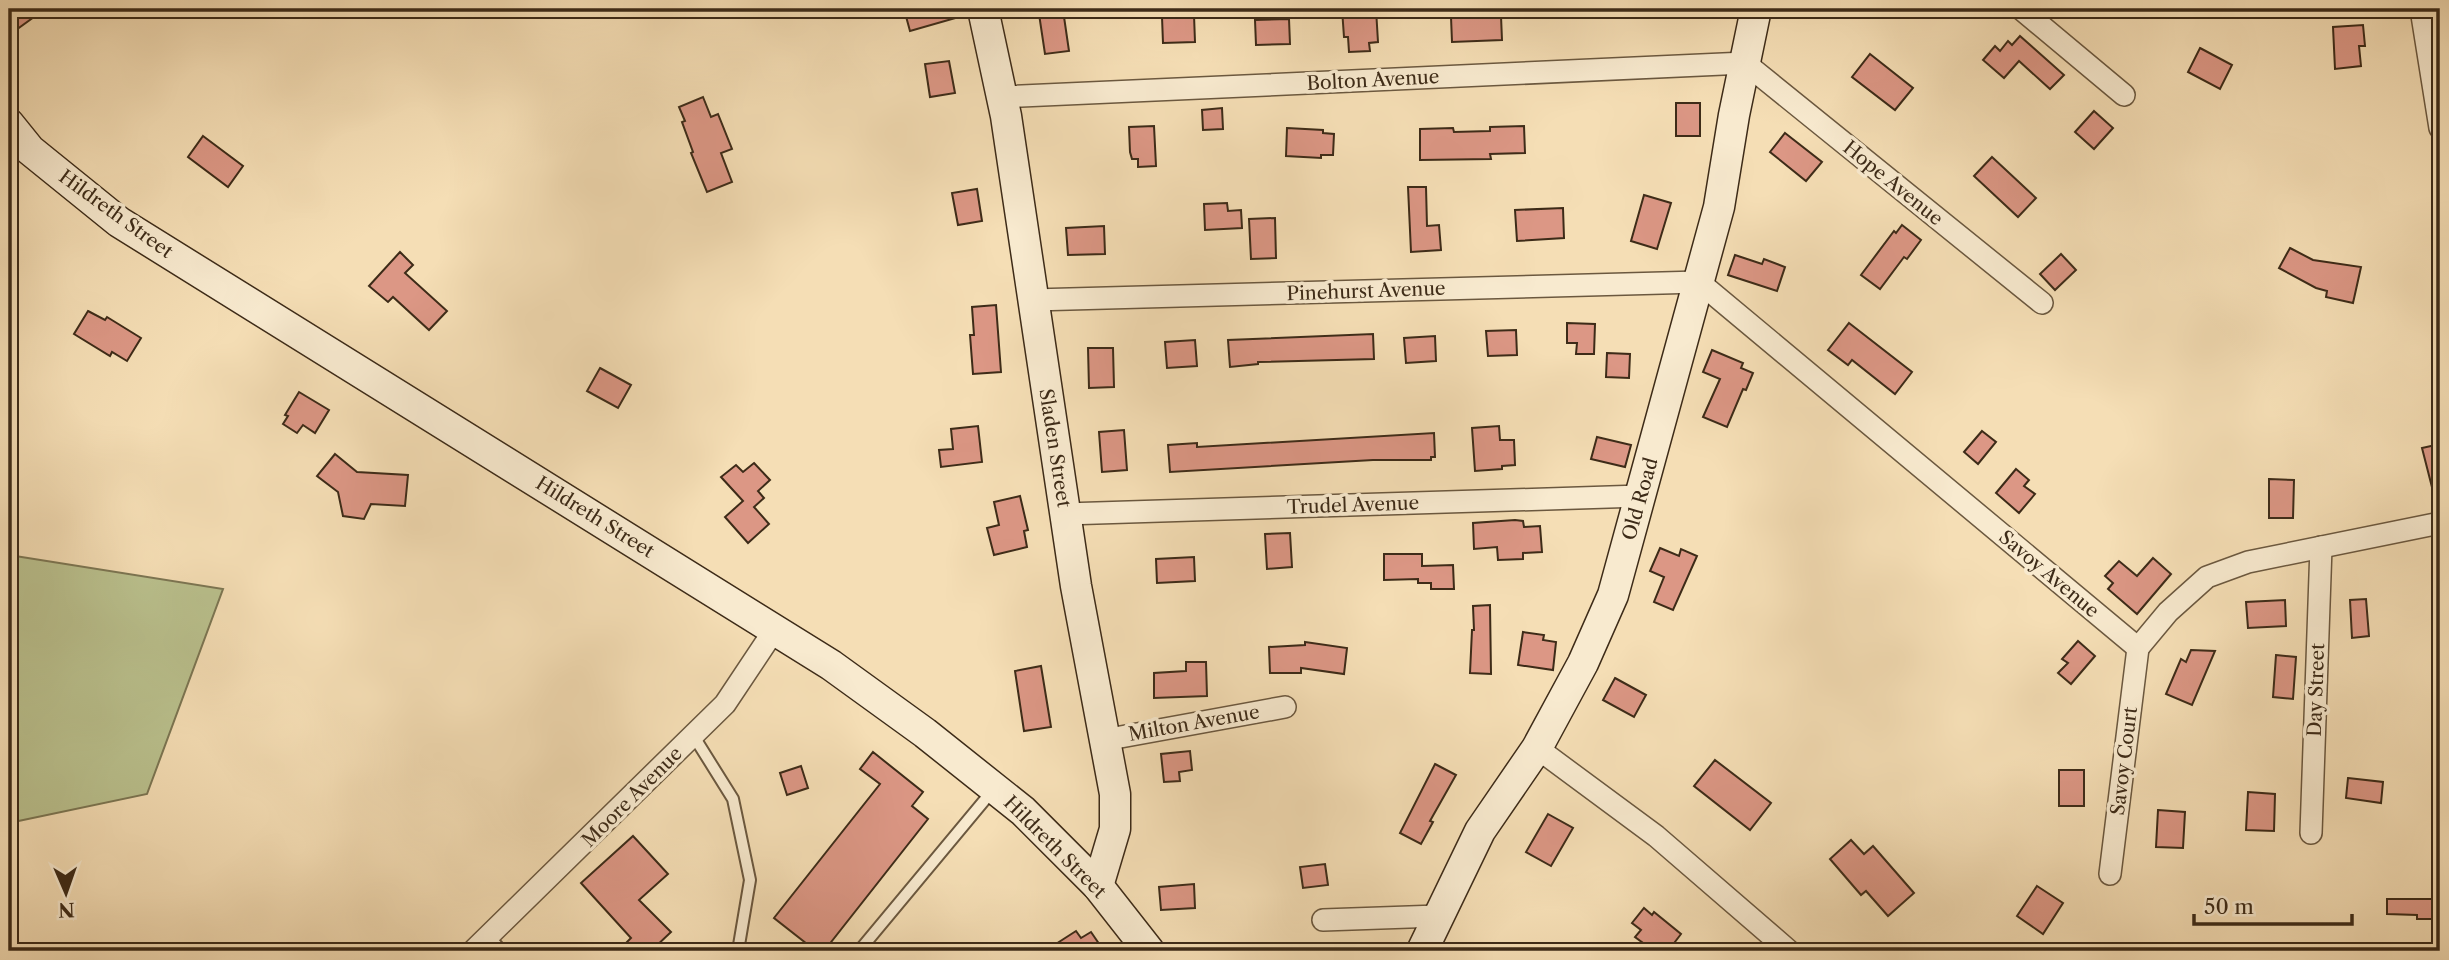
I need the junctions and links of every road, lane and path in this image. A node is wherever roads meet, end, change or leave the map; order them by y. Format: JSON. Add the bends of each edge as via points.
{"nodes":[{"id":1,"x":983,"y":9,"type":"edge"},
{"id":2,"x":1756,"y":9,"type":"edge"},
{"id":3,"x":2021,"y":9,"type":"edge"},
{"id":4,"x":2421,"y":9,"type":"edge"},
{"id":5,"x":1745,"y":63,"type":"junction"},
{"id":6,"x":2124,"y":95,"type":"dead end"},
{"id":7,"x":1002,"y":97,"type":"junction"},
{"id":8,"x":9,"y":124,"type":"edge"},
{"id":9,"x":2440,"y":128,"type":"edge"},
{"id":10,"x":1699,"y":282,"type":"junction"},
{"id":11,"x":1033,"y":300,"type":"junction"},
{"id":12,"x":2042,"y":303,"type":"dead end"},
{"id":13,"x":1641,"y":496,"type":"junction"},
{"id":14,"x":1065,"y":514,"type":"junction"},
{"id":15,"x":2440,"y":523,"type":"edge"},
{"id":16,"x":2321,"y":547,"type":"junction"},
{"id":17,"x":775,"y":629,"type":"junction"},
{"id":18,"x":2138,"y":648,"type":"junction"},
{"id":19,"x":1285,"y":707,"type":"dead end"},
{"id":20,"x":694,"y":735,"type":"junction"},
{"id":21,"x":1104,"y":740,"type":"junction"},
{"id":22,"x":1537,"y":748,"type":"junction"},
{"id":23,"x":994,"y":788,"type":"junction"},
{"id":24,"x":2311,"y":833,"type":"dead end"},
{"id":25,"x":2109,"y":874,"type":"dead end"},
{"id":26,"x":1098,"y":886,"type":"junction"},
{"id":27,"x":1438,"y":916,"type":"junction"},
{"id":28,"x":1322,"y":920,"type":"dead end"},
{"id":29,"x":488,"y":946,"type":"edge"},
{"id":30,"x":738,"y":951,"type":"edge"},
{"id":31,"x":859,"y":951,"type":"edge"},
{"id":32,"x":1149,"y":951,"type":"edge"},
{"id":33,"x":1422,"y":951,"type":"edge"},
{"id":34,"x":1789,"y":951,"type":"edge"}],
"edges":[{"from":1,"to":7,"type":"street","name":"Sladen Street"},
{"from":2,"to":5,"type":"street","name":"Old Road"},
{"from":3,"to":6,"type":"street"},
{"from":4,"to":9,"type":"street"},
{"from":5,"to":7,"type":"street","name":"Bolton Avenue"},
{"from":5,"to":10,"type":"street","name":"Old Road","via":[[1719,207]]},
{"from":5,"to":12,"type":"street","name":"Hope Avenue"},
{"from":7,"to":11,"type":"street","name":"Sladen Street"},
{"from":8,"to":17,"type":"street","name":"Hildreth Street","via":[[30,150],[119,222]]},
{"from":10,"to":11,"type":"street","name":"Pinehurst Avenue"},
{"from":10,"to":13,"type":"street","name":"Old Road"},
{"from":10,"to":18,"type":"street","name":"Savoy Avenue"},
{"from":11,"to":14,"type":"street","name":"Sladen Street"},
{"from":13,"to":14,"type":"street","name":"Trudel Avenue"},
{"from":13,"to":22,"type":"street","name":"Old Road","via":[[1613,595]]},
{"from":14,"to":21,"type":"street","name":"Sladen Street"},
{"from":15,"to":16,"type":"street"},
{"from":16,"to":18,"type":"street","via":[[2248,562],[2207,577],[2168,612]]},
{"from":16,"to":24,"type":"street","name":"Day Street"},
{"from":17,"to":20,"type":"street","name":"Moore Avenue","via":[[725,704]]},
{"from":17,"to":23,"type":"street","name":"Hildreth Street","via":[[925,733]]},
{"from":18,"to":25,"type":"street","name":"Savoy Court"},
{"from":19,"to":21,"type":"street","name":"Milton Avenue"},
{"from":20,"to":29,"type":"street","name":"Moore Avenue"},
{"from":20,"to":30,"type":"lane","via":[[733,799],[742,839],[750,880]]},
{"from":21,"to":26,"type":"street","name":"Sladen Street","via":[[1115,794],[1115,829]]},
{"from":22,"to":27,"type":"street","name":"Old Road","via":[[1479,831]]},
{"from":22,"to":34,"type":"street","via":[[1656,836]]},
{"from":23,"to":26,"type":"street","name":"Hildreth Street"},
{"from":23,"to":31,"type":"lane"},
{"from":26,"to":32,"type":"street","name":"Hildreth Street"},
{"from":27,"to":28,"type":"street"},
{"from":27,"to":33,"type":"street","name":"Old Road"}]}
